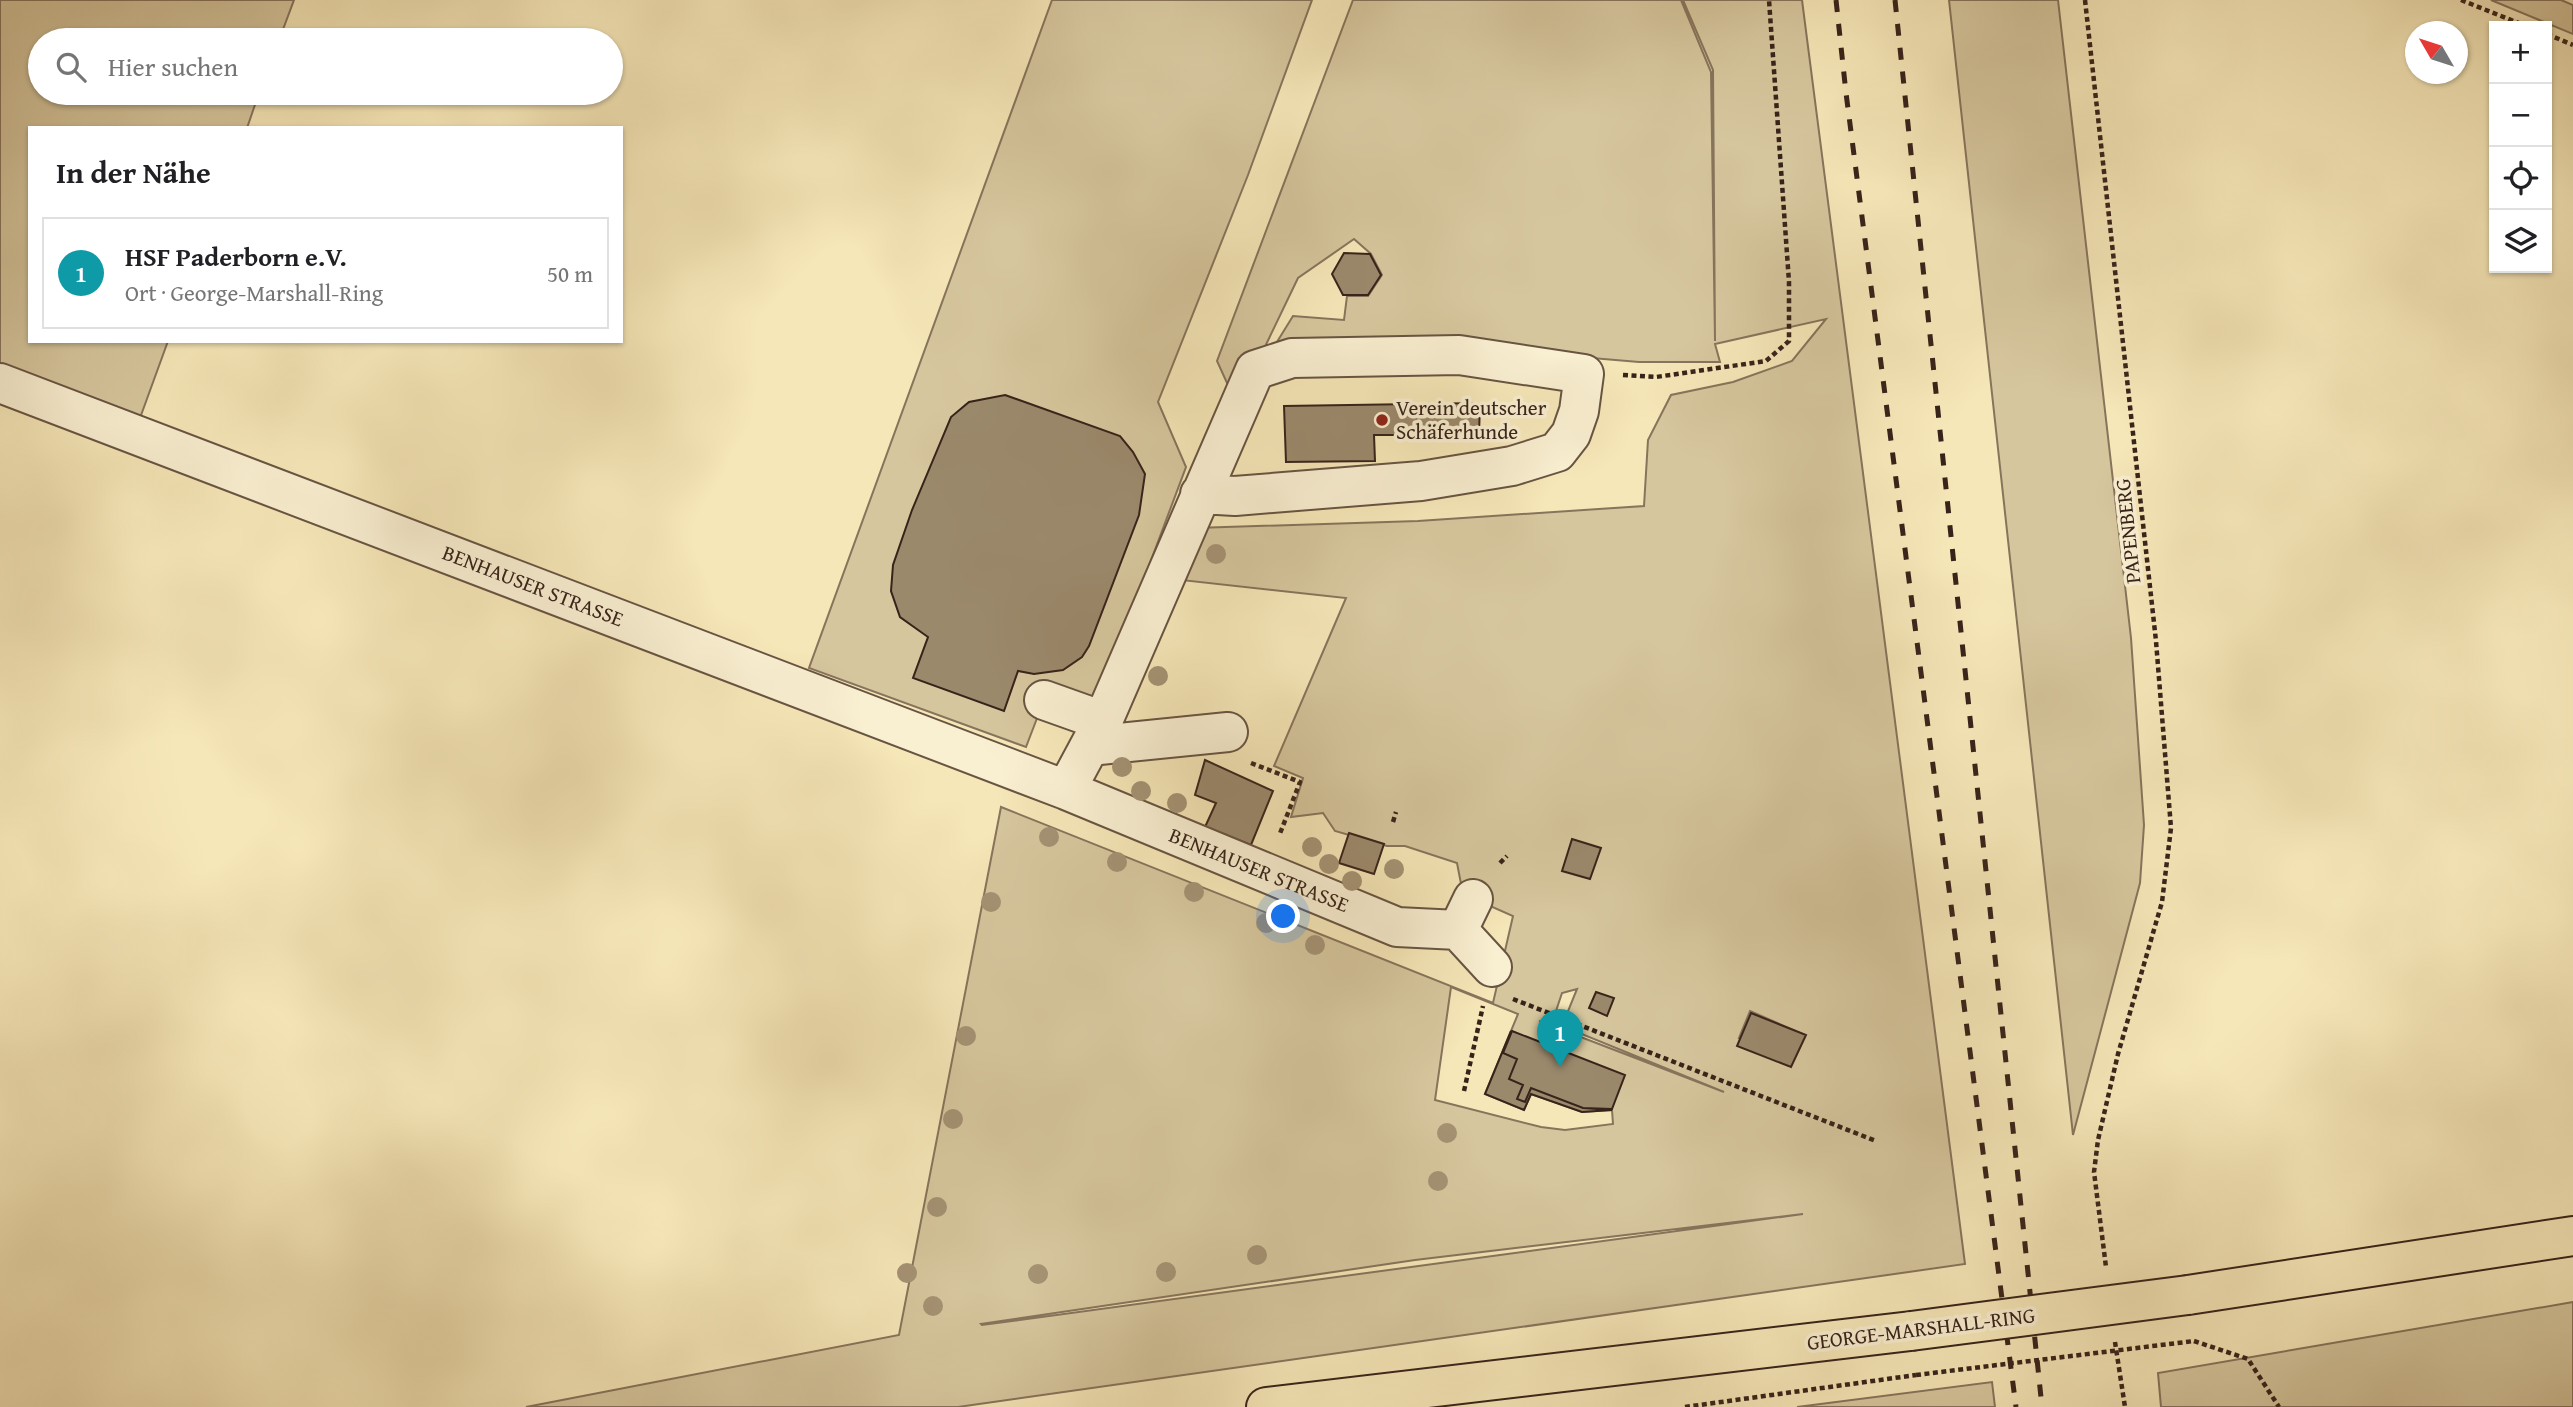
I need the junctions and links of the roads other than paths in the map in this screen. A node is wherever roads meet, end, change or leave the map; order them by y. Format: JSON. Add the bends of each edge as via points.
{"nodes":[{"id":1,"x":0,"y":383,"type":"edge"},
{"id":2,"x":1200,"y":494,"type":"junction"},
{"id":3,"x":1044,"y":699,"type":"dead end"},
{"id":4,"x":1228,"y":732,"type":"dead end"},
{"id":5,"x":1096,"y":734,"type":"junction"},
{"id":6,"x":1066,"y":790,"type":"junction"},
{"id":7,"x":1500,"y":983,"type":"road end"},
{"id":8,"x":2573,"y":1236,"type":"edge"},
{"id":9,"x":1266,"y":1407,"type":"edge"}],
"edges":[{"from":1,"to":6,"type":"lane","name":"BENHAUSER STRASSE"},
{"from":2,"to":2,"type":"lane","via":[[1255,370],[1292,358],[1459,355],[1584,374],[1579,411],[1571,434],[1557,452],[1512,466],[1421,481],[1235,496]]},
{"from":2,"to":5,"type":"lane"},
{"from":3,"to":5,"type":"lane"},
{"from":4,"to":5,"type":"lane"},
{"from":5,"to":6,"type":"lane"},
{"from":6,"to":7,"type":"lane","name":"BENHAUSER STRASSE","via":[[1397,927],[1466,914]]},
{"from":8,"to":9,"type":"main road","name":"GEORGE-MARSHALL-RING","bridge":true,"via":[[2188,1295]]}]}
